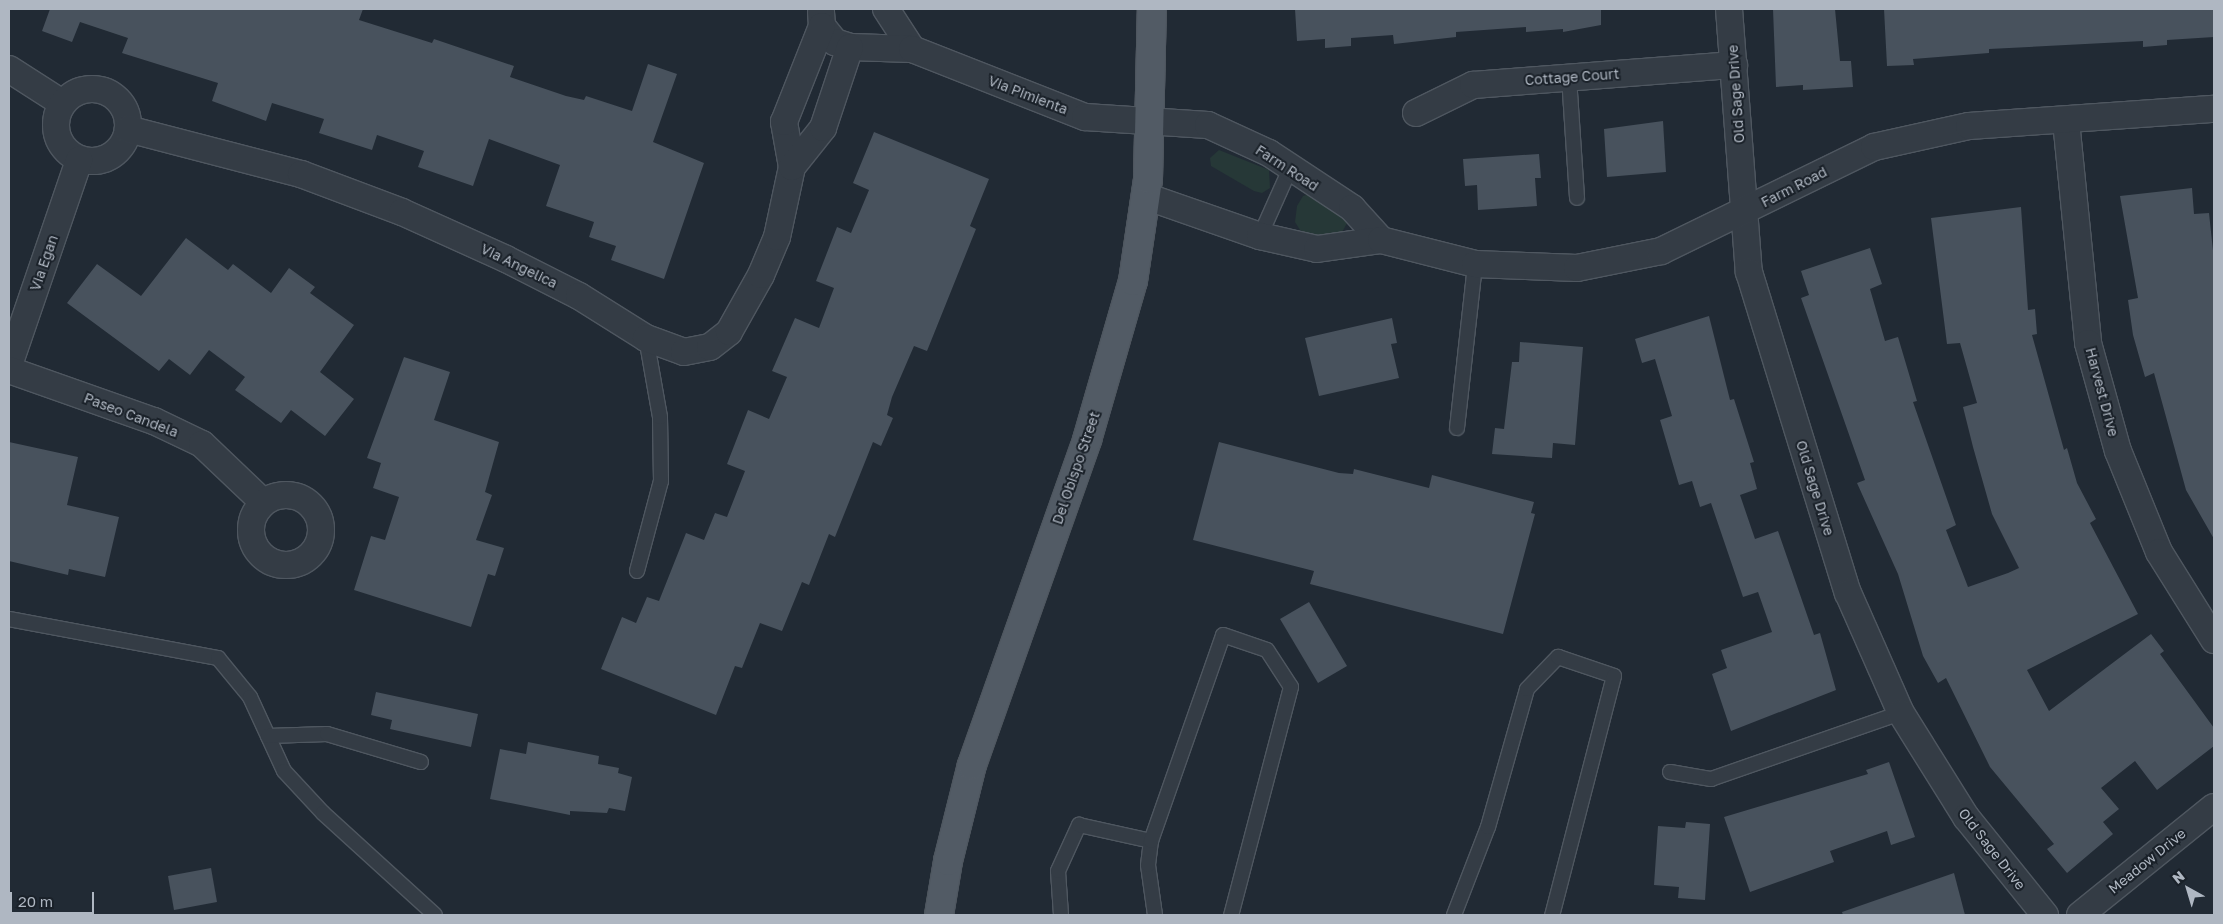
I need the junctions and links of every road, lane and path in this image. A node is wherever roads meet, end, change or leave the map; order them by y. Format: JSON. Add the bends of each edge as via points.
{"nodes":[{"id":1,"x":886,"y":9,"type":"edge"},
{"id":2,"x":1152,"y":9,"type":"edge"},
{"id":3,"x":1729,"y":9,"type":"edge"},
{"id":4,"x":821,"y":17,"type":"edge"},
{"id":5,"x":850,"y":47,"type":"junction"},
{"id":6,"x":912,"y":49,"type":"junction"},
{"id":7,"x":1734,"y":65,"type":"junction"},
{"id":8,"x":9,"y":69,"type":"edge"},
{"id":9,"x":1569,"y":78,"type":"junction"},
{"id":10,"x":62,"y":104,"type":"junction"},
{"id":11,"x":2214,"y":109,"type":"edge"},
{"id":12,"x":1416,"y":113,"type":"dead end"},
{"id":13,"x":1148,"y":120,"type":"junction"},
{"id":14,"x":2066,"y":121,"type":"junction"},
{"id":15,"x":128,"y":129,"type":"junction"},
{"id":16,"x":79,"y":160,"type":"junction"},
{"id":17,"x":792,"y":167,"type":"junction"},
{"id":18,"x":1290,"y":169,"type":"junction"},
{"id":19,"x":1145,"y":196,"type":"junction"},
{"id":20,"x":1577,"y":198,"type":"dead end"},
{"id":21,"x":1745,"y":212,"type":"junction"},
{"id":22,"x":1260,"y":236,"type":"junction"},
{"id":23,"x":1381,"y":240,"type":"junction"},
{"id":24,"x":1475,"y":264,"type":"junction"},
{"id":25,"x":646,"y":338,"type":"junction"},
{"id":26,"x":9,"y":365,"type":"edge"},
{"id":27,"x":9,"y":370,"type":"edge"},
{"id":28,"x":1457,"y":428,"type":"dead end"},
{"id":29,"x":263,"y":502,"type":"dead end"},
{"id":30,"x":637,"y":571,"type":"dead end"},
{"id":31,"x":9,"y":619,"type":"edge"},
{"id":32,"x":2214,"y":640,"type":"edge"},
{"id":33,"x":1900,"y":714,"type":"junction"},
{"id":34,"x":268,"y":736,"type":"junction"},
{"id":35,"x":422,"y":762,"type":"dead end"},
{"id":36,"x":1670,"y":772,"type":"dead end"},
{"id":37,"x":2214,"y":806,"type":"edge"},
{"id":38,"x":1151,"y":841,"type":"junction"},
{"id":39,"x":435,"y":915,"type":"edge"},
{"id":40,"x":939,"y":915,"type":"edge"},
{"id":41,"x":1061,"y":915,"type":"edge"},
{"id":42,"x":1155,"y":915,"type":"edge"},
{"id":43,"x":1232,"y":915,"type":"edge"},
{"id":44,"x":1454,"y":915,"type":"edge"},
{"id":45,"x":1552,"y":915,"type":"edge"},
{"id":46,"x":2045,"y":915,"type":"edge"},
{"id":47,"x":2080,"y":915,"type":"edge"}],
"edges":[{"from":1,"to":6,"type":"street"},
{"from":2,"to":13,"type":"main road","name":"Del Obispo Street"},
{"from":3,"to":7,"type":"street","name":"Old Sage Drive"},
{"from":4,"to":5,"type":"street","name":"Via Pimienta","via":[[835,42]]},
{"from":4,"to":17,"type":"street","name":"Via Angelica","via":[[784,122]]},
{"from":5,"to":6,"type":"street","name":"Via Pimienta"},
{"from":5,"to":17,"type":"street","name":"Via Angelica","via":[[823,128]]},
{"from":6,"to":13,"type":"street","name":"Via Pimienta","via":[[1085,117]]},
{"from":7,"to":9,"type":"street","name":"Cottage Court"},
{"from":7,"to":21,"type":"street","name":"Old Sage Drive"},
{"from":8,"to":10,"type":"street"},
{"from":9,"to":12,"type":"street","name":"Cottage Court","via":[[1474,85]]},
{"from":9,"to":20,"type":"lane"},
{"from":10,"to":15,"type":"street","via":[[81,90],[105,91],[123,106]]},
{"from":10,"to":16,"type":"street","via":[[54,125],[61,146]]},
{"from":11,"to":14,"type":"street","name":"Farm Road"},
{"from":13,"to":18,"type":"street","name":"Farm Road","via":[[1208,125],[1269,153]]},
{"from":13,"to":19,"type":"main road","name":"Del Obispo Street"},
{"from":14,"to":21,"type":"street","name":"Farm Road","via":[[1969,126],[1874,147]]},
{"from":14,"to":32,"type":"street","name":"Harvest Drive","via":[[2088,342],[2118,451],[2159,552]]},
{"from":15,"to":16,"type":"street","via":[[123,145],[111,156],[95,162]]},
{"from":15,"to":25,"type":"street","name":"Via Angelica","via":[[300,174],[402,212],[578,296]]},
{"from":16,"to":26,"type":"street","name":"Via Egan"},
{"from":17,"to":25,"type":"street","name":"Via Angelica","via":[[776,238],[747,306],[729,332],[710,347],[684,352]]},
{"from":18,"to":22,"type":"lane"},
{"from":18,"to":23,"type":"street","name":"Farm Road","via":[[1352,208]]},
{"from":19,"to":22,"type":"street","name":"Farm Road"},
{"from":19,"to":40,"type":"main road","name":"Del Obispo Street","via":[[1133,282],[1087,440],[972,765],[948,861]]},
{"from":21,"to":24,"type":"street","name":"Farm Road","via":[[1660,251],[1577,268]]},
{"from":21,"to":33,"type":"street","name":"Old Sage Drive","via":[[1749,272],[1848,593]]},
{"from":22,"to":23,"type":"street","name":"Farm Road","via":[[1317,249]]},
{"from":23,"to":24,"type":"street","name":"Farm Road"},
{"from":24,"to":28,"type":"lane"},
{"from":25,"to":30,"type":"lane","via":[[660,417],[661,481]]},
{"from":27,"to":29,"type":"street","name":"Paseo Candela","via":[[154,421],[202,444]]},
{"from":31,"to":34,"type":"lane","via":[[218,658],[250,697]]},
{"from":33,"to":36,"type":"lane","via":[[1711,779]]},
{"from":33,"to":46,"type":"street","name":"Old Sage Drive","via":[[1966,818]]},
{"from":34,"to":35,"type":"lane","via":[[327,734]]},
{"from":34,"to":39,"type":"lane","via":[[284,771],[323,813]]},
{"from":37,"to":47,"type":"street","name":"Meadow Drive"},
{"from":38,"to":41,"type":"lane","via":[[1079,825],[1058,871]]},
{"from":38,"to":42,"type":"lane","via":[[1148,865]]},
{"from":38,"to":43,"type":"lane","via":[[1223,635],[1267,650],[1291,687]]},
{"from":44,"to":45,"type":"lane","via":[[1488,827],[1527,689],[1558,657],[1614,676]]}]}
